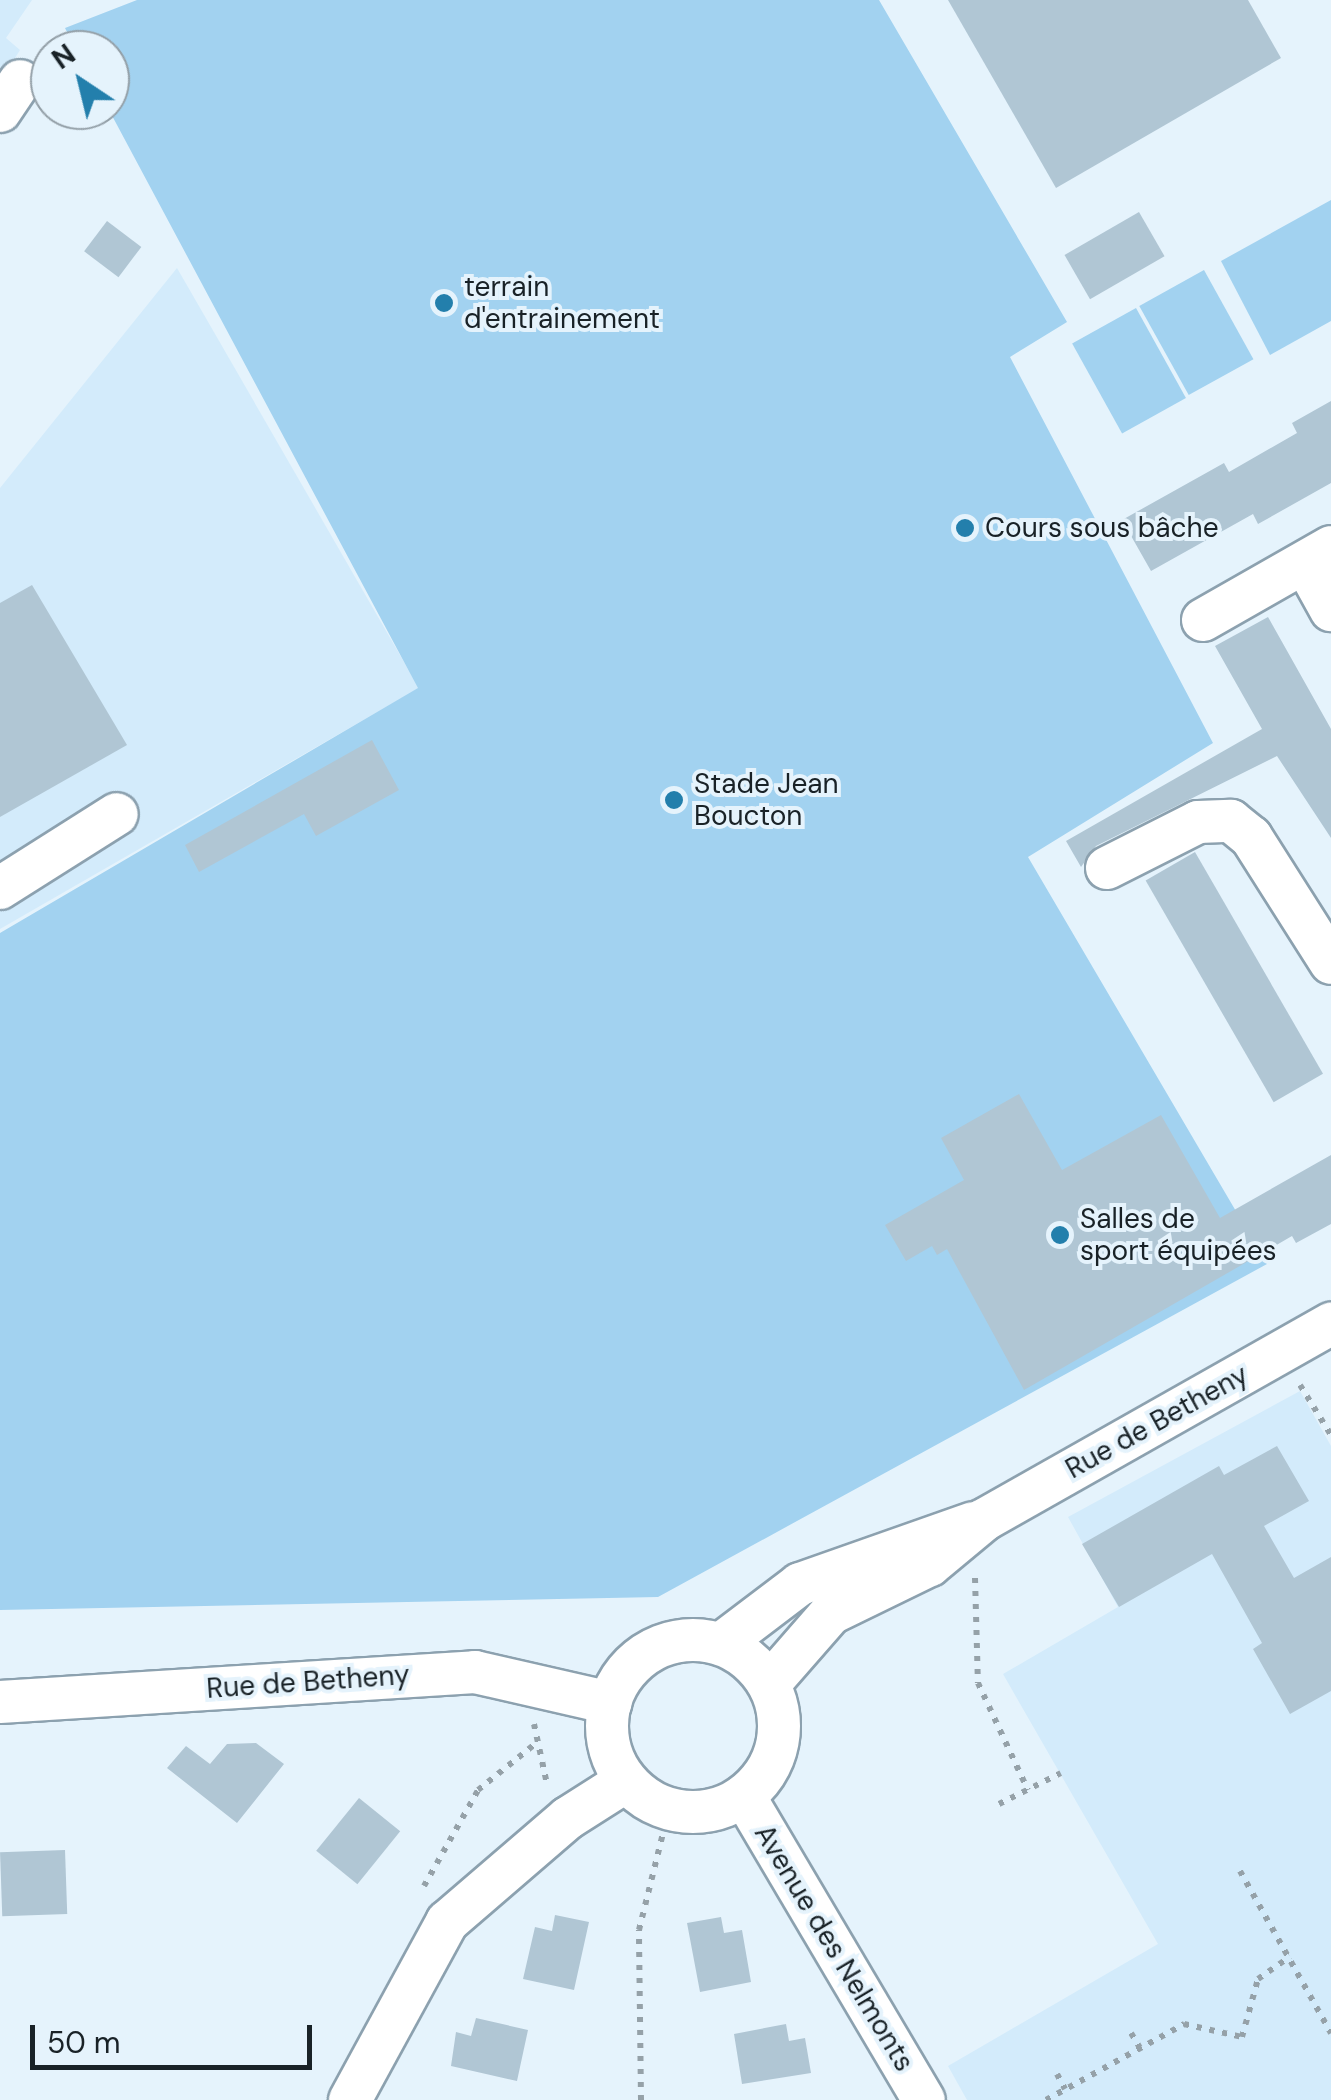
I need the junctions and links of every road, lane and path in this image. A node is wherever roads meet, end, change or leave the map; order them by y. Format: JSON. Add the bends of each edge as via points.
{"nodes":[{"id":1,"x":1318,"y":555,"type":"edge"},
{"id":2,"x":1331,"y":610,"type":"edge"},
{"id":3,"x":1203,"y":620,"type":"dead end"},
{"id":4,"x":117,"y":814,"type":"dead end"},
{"id":5,"x":1107,"y":868,"type":"dead end"},
{"id":6,"x":0,"y":888,"type":"edge"},
{"id":7,"x":1325,"y":938,"type":"edge"},
{"id":8,"x":1331,"y":1324,"type":"edge"},
{"id":9,"x":1279,"y":1353,"type":"junction"},
{"id":10,"x":1331,"y":1435,"type":"edge"},
{"id":11,"x":984,"y":1520,"type":"junction"},
{"id":12,"x":976,"y":1568,"type":"dead end"},
{"id":13,"x":722,"y":1644,"type":"junction"},
{"id":14,"x":769,"y":1684,"type":"junction"},
{"id":15,"x":1,"y":1702,"type":"edge"},
{"id":16,"x":610,"y":1703,"type":"junction"},
{"id":17,"x":535,"y":1716,"type":"dead end"},
{"id":18,"x":1061,"y":1773,"type":"dead end"},
{"id":19,"x":626,"y":1781,"type":"junction"},
{"id":20,"x":1028,"y":1790,"type":"junction"},
{"id":21,"x":552,"y":1796,"type":"dead end"},
{"id":22,"x":744,"y":1796,"type":"junction"},
{"id":23,"x":1000,"y":1804,"type":"dead end"},
{"id":24,"x":669,"y":1809,"type":"junction"},
{"id":25,"x":1240,"y":1871,"type":"dead end"},
{"id":26,"x":1290,"y":1957,"type":"junction"},
{"id":27,"x":1131,"y":2033,"type":"dead end"},
{"id":28,"x":1331,"y":2033,"type":"edge"},
{"id":29,"x":1140,"y":2048,"type":"junction"},
{"id":30,"x":1057,"y":2074,"type":"dead end"},
{"id":31,"x":1065,"y":2089,"type":"junction"},
{"id":32,"x":350,"y":2100,"type":"edge"},
{"id":33,"x":641,"y":2100,"type":"edge"},
{"id":34,"x":924,"y":2100,"type":"edge"},
{"id":35,"x":1046,"y":2100,"type":"edge"}],
"edges":[{"from":1,"to":2,"type":"street"},
{"from":1,"to":3,"type":"street"},
{"from":4,"to":6,"type":"street"},
{"from":5,"to":7,"type":"street","via":[[1198,822],[1231,821],[1252,837]]},
{"from":8,"to":9,"type":"street","name":"Rue de Betheny"},
{"from":9,"to":10,"type":"path"},
{"from":9,"to":11,"type":"street","name":"Rue de Betheny"},
{"from":11,"to":13,"type":"street","name":"Rue de Betheny","via":[[831,1569],[768,1602]]},
{"from":11,"to":14,"type":"street","name":"Rue de Betheny","via":[[930,1565],[810,1628]]},
{"from":12,"to":20,"type":"path","via":[[970,1609],[978,1683]]},
{"from":13,"to":14,"type":"street"},
{"from":13,"to":16,"type":"street","via":[[666,1644],[622,1678]]},
{"from":14,"to":22,"type":"street","via":[[779,1720],[774,1757]]},
{"from":15,"to":16,"type":"street","name":"Rue de Betheny","via":[[474,1672]]},
{"from":16,"to":19,"type":"street","via":[[606,1730]]},
{"from":17,"to":21,"type":"path","via":[[537,1758]]},
{"from":18,"to":20,"type":"path"},
{"from":19,"to":24,"type":"street"},
{"from":19,"to":32,"type":"street","via":[[554,1829],[447,1922]]},
{"from":20,"to":23,"type":"path"},
{"from":22,"to":24,"type":"street","via":[[721,1808]]},
{"from":22,"to":34,"type":"street","name":"Avenue des Nelmonts"},
{"from":24,"to":33,"type":"path","via":[[639,1930]]},
{"from":25,"to":26,"type":"path"},
{"from":26,"to":28,"type":"path"},
{"from":26,"to":29,"type":"path","via":[[1258,1979],[1242,2037],[1184,2024]]},
{"from":27,"to":29,"type":"path"},
{"from":29,"to":31,"type":"path"},
{"from":30,"to":31,"type":"path"},
{"from":31,"to":35,"type":"path"}]}
